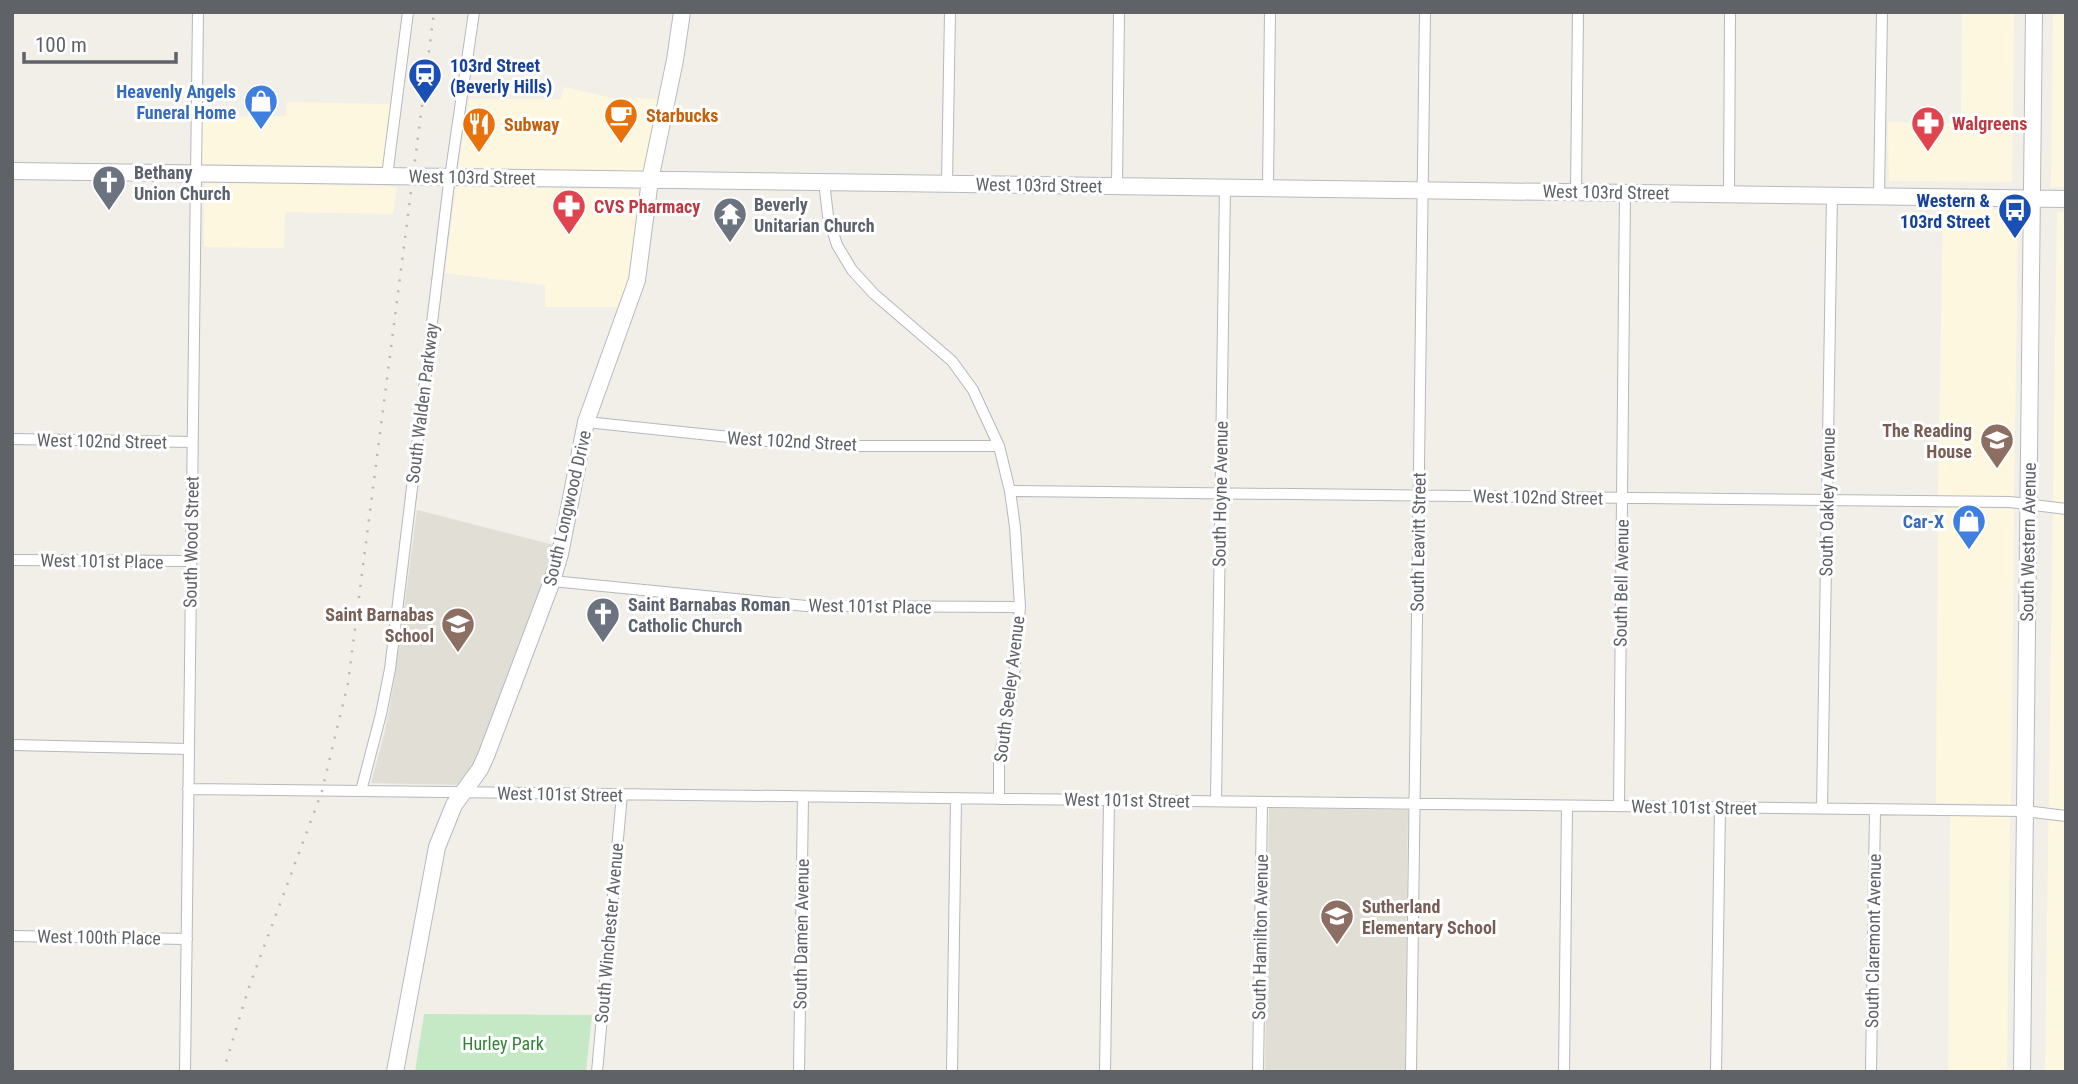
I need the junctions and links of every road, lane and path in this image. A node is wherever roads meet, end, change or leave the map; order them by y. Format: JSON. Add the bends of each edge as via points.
{"nodes":[{"id":1,"x":198,"y":12,"type":"edge"},
{"id":2,"x":408,"y":12,"type":"edge"},
{"id":3,"x":474,"y":12,"type":"edge"},
{"id":4,"x":682,"y":12,"type":"edge"},
{"id":5,"x":950,"y":12,"type":"edge"},
{"id":6,"x":1119,"y":12,"type":"edge"},
{"id":7,"x":1270,"y":12,"type":"edge"},
{"id":8,"x":1425,"y":12,"type":"edge"},
{"id":9,"x":1578,"y":12,"type":"edge"},
{"id":10,"x":1730,"y":12,"type":"edge"},
{"id":11,"x":1882,"y":12,"type":"edge"},
{"id":12,"x":2034,"y":12,"type":"edge"},
{"id":13,"x":12,"y":171,"type":"edge"},
{"id":14,"x":195,"y":173,"type":"junction"},
{"id":15,"x":387,"y":176,"type":"junction"},
{"id":16,"x":450,"y":177,"type":"junction"},
{"id":17,"x":650,"y":180,"type":"junction"},
{"id":18,"x":824,"y":182,"type":"junction"},
{"id":19,"x":947,"y":183,"type":"junction"},
{"id":20,"x":1117,"y":186,"type":"junction"},
{"id":21,"x":1224,"y":187,"type":"junction"},
{"id":22,"x":1268,"y":187,"type":"junction"},
{"id":23,"x":1423,"y":189,"type":"junction"},
{"id":24,"x":1576,"y":191,"type":"junction"},
{"id":25,"x":1625,"y":192,"type":"junction"},
{"id":26,"x":1729,"y":193,"type":"junction"},
{"id":27,"x":1832,"y":194,"type":"junction"},
{"id":28,"x":1879,"y":195,"type":"junction"},
{"id":29,"x":2032,"y":198,"type":"junction"},
{"id":30,"x":2066,"y":199,"type":"edge"},
{"id":31,"x":586,"y":422,"type":"junction"},
{"id":32,"x":12,"y":439,"type":"edge"},
{"id":33,"x":192,"y":442,"type":"junction"},
{"id":34,"x":999,"y":446,"type":"junction"},
{"id":35,"x":1010,"y":491,"type":"junction"},
{"id":36,"x":1220,"y":494,"type":"junction"},
{"id":37,"x":1419,"y":496,"type":"junction"},
{"id":38,"x":1622,"y":498,"type":"junction"},
{"id":39,"x":1827,"y":501,"type":"junction"},
{"id":40,"x":2029,"y":505,"type":"junction"},
{"id":41,"x":2066,"y":509,"type":"edge"},
{"id":42,"x":12,"y":560,"type":"edge"},
{"id":43,"x":191,"y":561,"type":"junction"},
{"id":44,"x":552,"y":581,"type":"junction"},
{"id":45,"x":1020,"y":607,"type":"junction"},
{"id":46,"x":12,"y":745,"type":"edge"},
{"id":47,"x":189,"y":749,"type":"junction"},
{"id":48,"x":188,"y":789,"type":"junction"},
{"id":49,"x":361,"y":791,"type":"junction"},
{"id":50,"x":463,"y":792,"type":"junction"},
{"id":51,"x":622,"y":794,"type":"junction"},
{"id":52,"x":803,"y":797,"type":"junction"},
{"id":53,"x":957,"y":798,"type":"junction"},
{"id":54,"x":999,"y":799,"type":"junction"},
{"id":55,"x":1109,"y":800,"type":"junction"},
{"id":56,"x":1216,"y":802,"type":"junction"},
{"id":57,"x":1262,"y":802,"type":"junction"},
{"id":58,"x":1415,"y":804,"type":"junction"},
{"id":59,"x":1567,"y":806,"type":"junction"},
{"id":60,"x":1619,"y":806,"type":"junction"},
{"id":61,"x":1720,"y":808,"type":"junction"},
{"id":62,"x":1822,"y":809,"type":"junction"},
{"id":63,"x":1875,"y":809,"type":"junction"},
{"id":64,"x":2025,"y":811,"type":"junction"},
{"id":65,"x":2066,"y":816,"type":"edge"},
{"id":66,"x":12,"y":936,"type":"edge"},
{"id":67,"x":187,"y":939,"type":"junction"},
{"id":68,"x":185,"y":1072,"type":"edge"},
{"id":69,"x":395,"y":1072,"type":"edge"},
{"id":70,"x":597,"y":1072,"type":"edge"},
{"id":71,"x":799,"y":1072,"type":"edge"},
{"id":72,"x":953,"y":1072,"type":"edge"},
{"id":73,"x":1105,"y":1072,"type":"edge"},
{"id":74,"x":1258,"y":1072,"type":"edge"},
{"id":75,"x":1411,"y":1072,"type":"edge"},
{"id":76,"x":1564,"y":1072,"type":"edge"},
{"id":77,"x":1716,"y":1072,"type":"edge"},
{"id":78,"x":1871,"y":1072,"type":"edge"},
{"id":79,"x":2022,"y":1072,"type":"edge"}],
"edges":[{"from":1,"to":14,"type":"street","name":"South Wood Street"},
{"from":2,"to":15,"type":"street"},
{"from":3,"to":16,"type":"street","name":"South Walden Parkway"},
{"from":4,"to":17,"type":"main road","name":"South Longwood Drive"},
{"from":5,"to":19,"type":"street"},
{"from":6,"to":20,"type":"street"},
{"from":7,"to":22,"type":"street"},
{"from":8,"to":23,"type":"street","name":"South Leavitt Street"},
{"from":9,"to":24,"type":"street"},
{"from":10,"to":26,"type":"street"},
{"from":11,"to":28,"type":"street"},
{"from":12,"to":29,"type":"main road","name":"South Western Avenue"},
{"from":13,"to":14,"type":"main road","name":"West 103rd Street"},
{"from":14,"to":15,"type":"main road","name":"West 103rd Street"},
{"from":14,"to":33,"type":"street","name":"South Wood Street"},
{"from":15,"to":16,"type":"main road","name":"West 103rd Street"},
{"from":16,"to":17,"type":"main road","name":"West 103rd Street"},
{"from":16,"to":49,"type":"street","name":"South Walden Parkway","via":[[390,669]]},
{"from":17,"to":18,"type":"main road","name":"West 103rd Street"},
{"from":17,"to":31,"type":"main road","name":"South Longwood Drive","via":[[637,280]]},
{"from":18,"to":19,"type":"main road","name":"West 103rd Street"},
{"from":18,"to":34,"type":"street","name":"South Seeley Avenue","via":[[837,245],[852,270],[951,361],[973,390]]},
{"from":19,"to":20,"type":"main road","name":"West 103rd Street"},
{"from":20,"to":21,"type":"main road","name":"West 103rd Street"},
{"from":21,"to":22,"type":"main road","name":"West 103rd Street"},
{"from":21,"to":36,"type":"street","name":"South Hoyne Avenue"},
{"from":22,"to":23,"type":"main road","name":"West 103rd Street"},
{"from":23,"to":24,"type":"main road","name":"West 103rd Street"},
{"from":23,"to":37,"type":"street","name":"South Leavitt Street"},
{"from":24,"to":25,"type":"main road","name":"West 103rd Street"},
{"from":25,"to":26,"type":"main road","name":"West 103rd Street"},
{"from":25,"to":38,"type":"street","name":"South Bell Avenue"},
{"from":26,"to":27,"type":"main road","name":"West 103rd Street"},
{"from":27,"to":28,"type":"main road","name":"West 103rd Street"},
{"from":27,"to":39,"type":"street","name":"South Oakley Avenue"},
{"from":28,"to":29,"type":"main road","name":"West 103rd Street"},
{"from":29,"to":30,"type":"main road","name":"West 103rd Street"},
{"from":29,"to":40,"type":"main road","name":"South Western Avenue"},
{"from":31,"to":34,"type":"street","name":"West 102nd Street","via":[[839,446]]},
{"from":31,"to":44,"type":"main road","name":"South Longwood Drive"},
{"from":32,"to":33,"type":"street","name":"West 102nd Street"},
{"from":33,"to":43,"type":"street","name":"South Wood Street"},
{"from":34,"to":35,"type":"street","name":"South Seeley Avenue"},
{"from":35,"to":36,"type":"street","name":"West 102nd Street"},
{"from":35,"to":45,"type":"street","name":"South Seeley Avenue"},
{"from":36,"to":37,"type":"street","name":"West 102nd Street"},
{"from":36,"to":56,"type":"street","name":"South Hoyne Avenue"},
{"from":37,"to":38,"type":"street","name":"West 102nd Street"},
{"from":37,"to":58,"type":"street","name":"South Leavitt Street"},
{"from":38,"to":39,"type":"street","name":"West 102nd Street"},
{"from":38,"to":60,"type":"street","name":"South Bell Avenue"},
{"from":39,"to":40,"type":"street","name":"West 102nd Street"},
{"from":39,"to":62,"type":"street","name":"South Oakley Avenue"},
{"from":40,"to":41,"type":"street","name":"West 102nd Street"},
{"from":40,"to":64,"type":"main road","name":"South Western Avenue"},
{"from":42,"to":43,"type":"street","name":"West 101st Place"},
{"from":43,"to":47,"type":"street","name":"South Wood Street"},
{"from":44,"to":45,"type":"street","name":"West 101st Place","via":[[806,606]]},
{"from":44,"to":50,"type":"main road","name":"South Longwood Drive","via":[[486,756]]},
{"from":45,"to":54,"type":"street","name":"South Seeley Avenue","via":[[999,761]]},
{"from":46,"to":47,"type":"street"},
{"from":47,"to":48,"type":"street","name":"South Wood Street"},
{"from":48,"to":49,"type":"street","name":"West 101st Street"},
{"from":48,"to":67,"type":"street","name":"South Wood Street"},
{"from":49,"to":50,"type":"street","name":"West 101st Street"},
{"from":50,"to":51,"type":"street","name":"West 101st Street"},
{"from":50,"to":69,"type":"main road","name":"South Longwood Drive","via":[[437,847]]},
{"from":51,"to":52,"type":"street","name":"West 101st Street"},
{"from":51,"to":70,"type":"street","name":"South Winchester Avenue"},
{"from":52,"to":53,"type":"street","name":"West 101st Street"},
{"from":52,"to":71,"type":"street","name":"South Damen Avenue"},
{"from":53,"to":54,"type":"street","name":"West 101st Street"},
{"from":53,"to":72,"type":"street"},
{"from":54,"to":55,"type":"street","name":"West 101st Street"},
{"from":55,"to":56,"type":"street","name":"West 101st Street"},
{"from":55,"to":73,"type":"street"},
{"from":56,"to":57,"type":"street","name":"West 101st Street"},
{"from":57,"to":58,"type":"street","name":"West 101st Street"},
{"from":57,"to":74,"type":"street","name":"South Hamilton Avenue"},
{"from":58,"to":59,"type":"street","name":"West 101st Street"},
{"from":58,"to":75,"type":"street","name":"South Leavitt Street"},
{"from":59,"to":60,"type":"street","name":"West 101st Street"},
{"from":59,"to":76,"type":"street"},
{"from":60,"to":61,"type":"street","name":"West 101st Street"},
{"from":61,"to":62,"type":"street","name":"West 101st Street"},
{"from":61,"to":77,"type":"street"},
{"from":62,"to":63,"type":"street","name":"West 101st Street"},
{"from":63,"to":64,"type":"street","name":"West 101st Street"},
{"from":63,"to":78,"type":"street","name":"South Claremont Avenue"},
{"from":64,"to":65,"type":"street","name":"West 101st Street"},
{"from":64,"to":79,"type":"main road","name":"South Western Avenue"},
{"from":66,"to":67,"type":"street","name":"West 100th Place"},
{"from":67,"to":68,"type":"street","name":"South Wood Street"}]}
